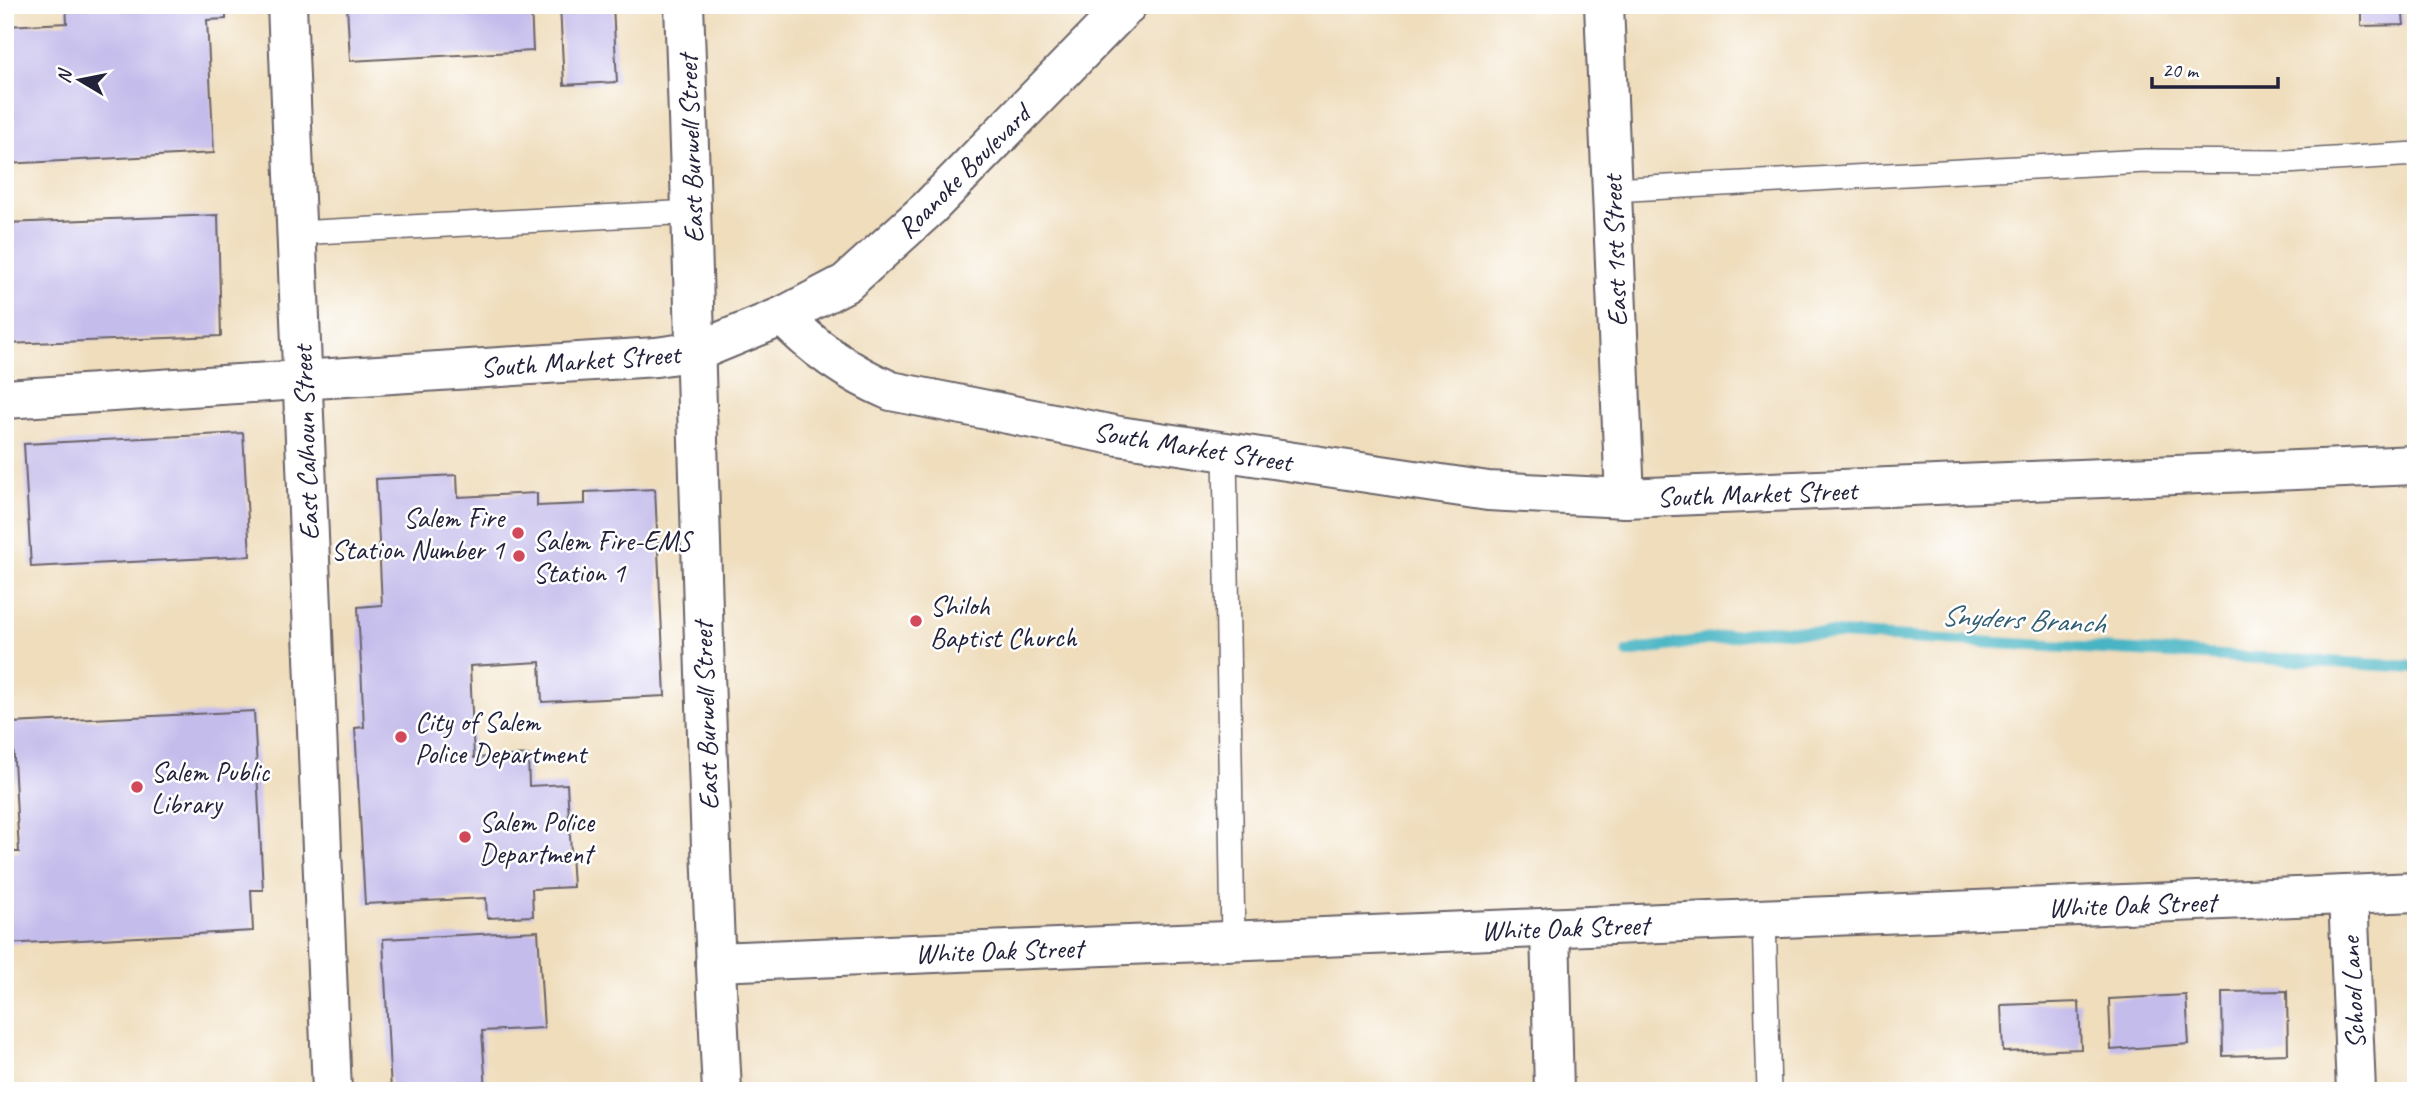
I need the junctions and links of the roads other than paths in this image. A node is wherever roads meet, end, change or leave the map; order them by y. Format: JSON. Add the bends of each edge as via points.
{"nodes":[{"id":1,"x":287,"y":5,"type":"edge"},
{"id":2,"x":684,"y":5,"type":"edge"},
{"id":3,"x":1127,"y":5,"type":"edge"},
{"id":4,"x":1604,"y":5,"type":"edge"},
{"id":5,"x":2416,"y":154,"type":"edge"},
{"id":6,"x":1612,"y":190,"type":"junction"},
{"id":7,"x":692,"y":212,"type":"junction"},
{"id":8,"x":296,"y":233,"type":"junction"},
{"id":9,"x":783,"y":316,"type":"junction"},
{"id":10,"x":698,"y":351,"type":"junction"},
{"id":11,"x":303,"y":379,"type":"junction"},
{"id":12,"x":5,"y":399,"type":"edge"},
{"id":13,"x":1225,"y":452,"type":"junction"},
{"id":14,"x":2416,"y":465,"type":"edge"},
{"id":15,"x":1625,"y":498,"type":"junction"},
{"id":16,"x":2416,"y":892,"type":"edge"},
{"id":17,"x":2348,"y":895,"type":"junction"},
{"id":18,"x":1763,"y":919,"type":"junction"},
{"id":19,"x":1550,"y":927,"type":"junction"},
{"id":20,"x":1233,"y":941,"type":"junction"},
{"id":21,"x":715,"y":962,"type":"junction"},
{"id":22,"x":332,"y":1091,"type":"edge"},
{"id":23,"x":722,"y":1091,"type":"edge"},
{"id":24,"x":1554,"y":1091,"type":"edge"},
{"id":25,"x":1769,"y":1091,"type":"edge"},
{"id":26,"x":2356,"y":1091,"type":"edge"}],
"edges":[{"from":1,"to":8,"type":"street","name":"East Calhoun Street"},
{"from":2,"to":7,"type":"street","name":"East Burwell Street"},
{"from":3,"to":9,"type":"street","name":"Roanoke Boulevard","via":[[929,208],[846,283]]},
{"from":4,"to":6,"type":"street","name":"East 1st Street"},
{"from":5,"to":6,"type":"lane","via":[[2285,162],[2146,161]]},
{"from":6,"to":15,"type":"street","name":"East 1st Street"},
{"from":7,"to":8,"type":"lane"},
{"from":7,"to":10,"type":"street","name":"East Burwell Street"},
{"from":8,"to":11,"type":"street","name":"East Calhoun Street"},
{"from":9,"to":10,"type":"street","name":"South Market Street"},
{"from":9,"to":13,"type":"street","name":"South Market Street","via":[[810,344],[856,376],[891,391]]},
{"from":10,"to":11,"type":"street","name":"South Market Street"},
{"from":10,"to":21,"type":"street","name":"East Burwell Street","via":[[704,725]]},
{"from":11,"to":12,"type":"street","name":"South Market Street"},
{"from":11,"to":22,"type":"street","name":"East Calhoun Street"},
{"from":13,"to":15,"type":"street","name":"South Market Street","via":[[1488,491]]},
{"from":13,"to":20,"type":"lane"},
{"from":14,"to":15,"type":"street","name":"South Market Street"},
{"from":16,"to":17,"type":"street","name":"White Oak Street"},
{"from":17,"to":18,"type":"street","name":"White Oak Street"},
{"from":17,"to":26,"type":"street","name":"School Lane"},
{"from":18,"to":19,"type":"street","name":"White Oak Street"},
{"from":18,"to":25,"type":"lane"},
{"from":19,"to":20,"type":"street","name":"White Oak Street"},
{"from":19,"to":24,"type":"street"},
{"from":20,"to":21,"type":"street","name":"White Oak Street"},
{"from":21,"to":23,"type":"street","name":"East Burwell Street"}]}
